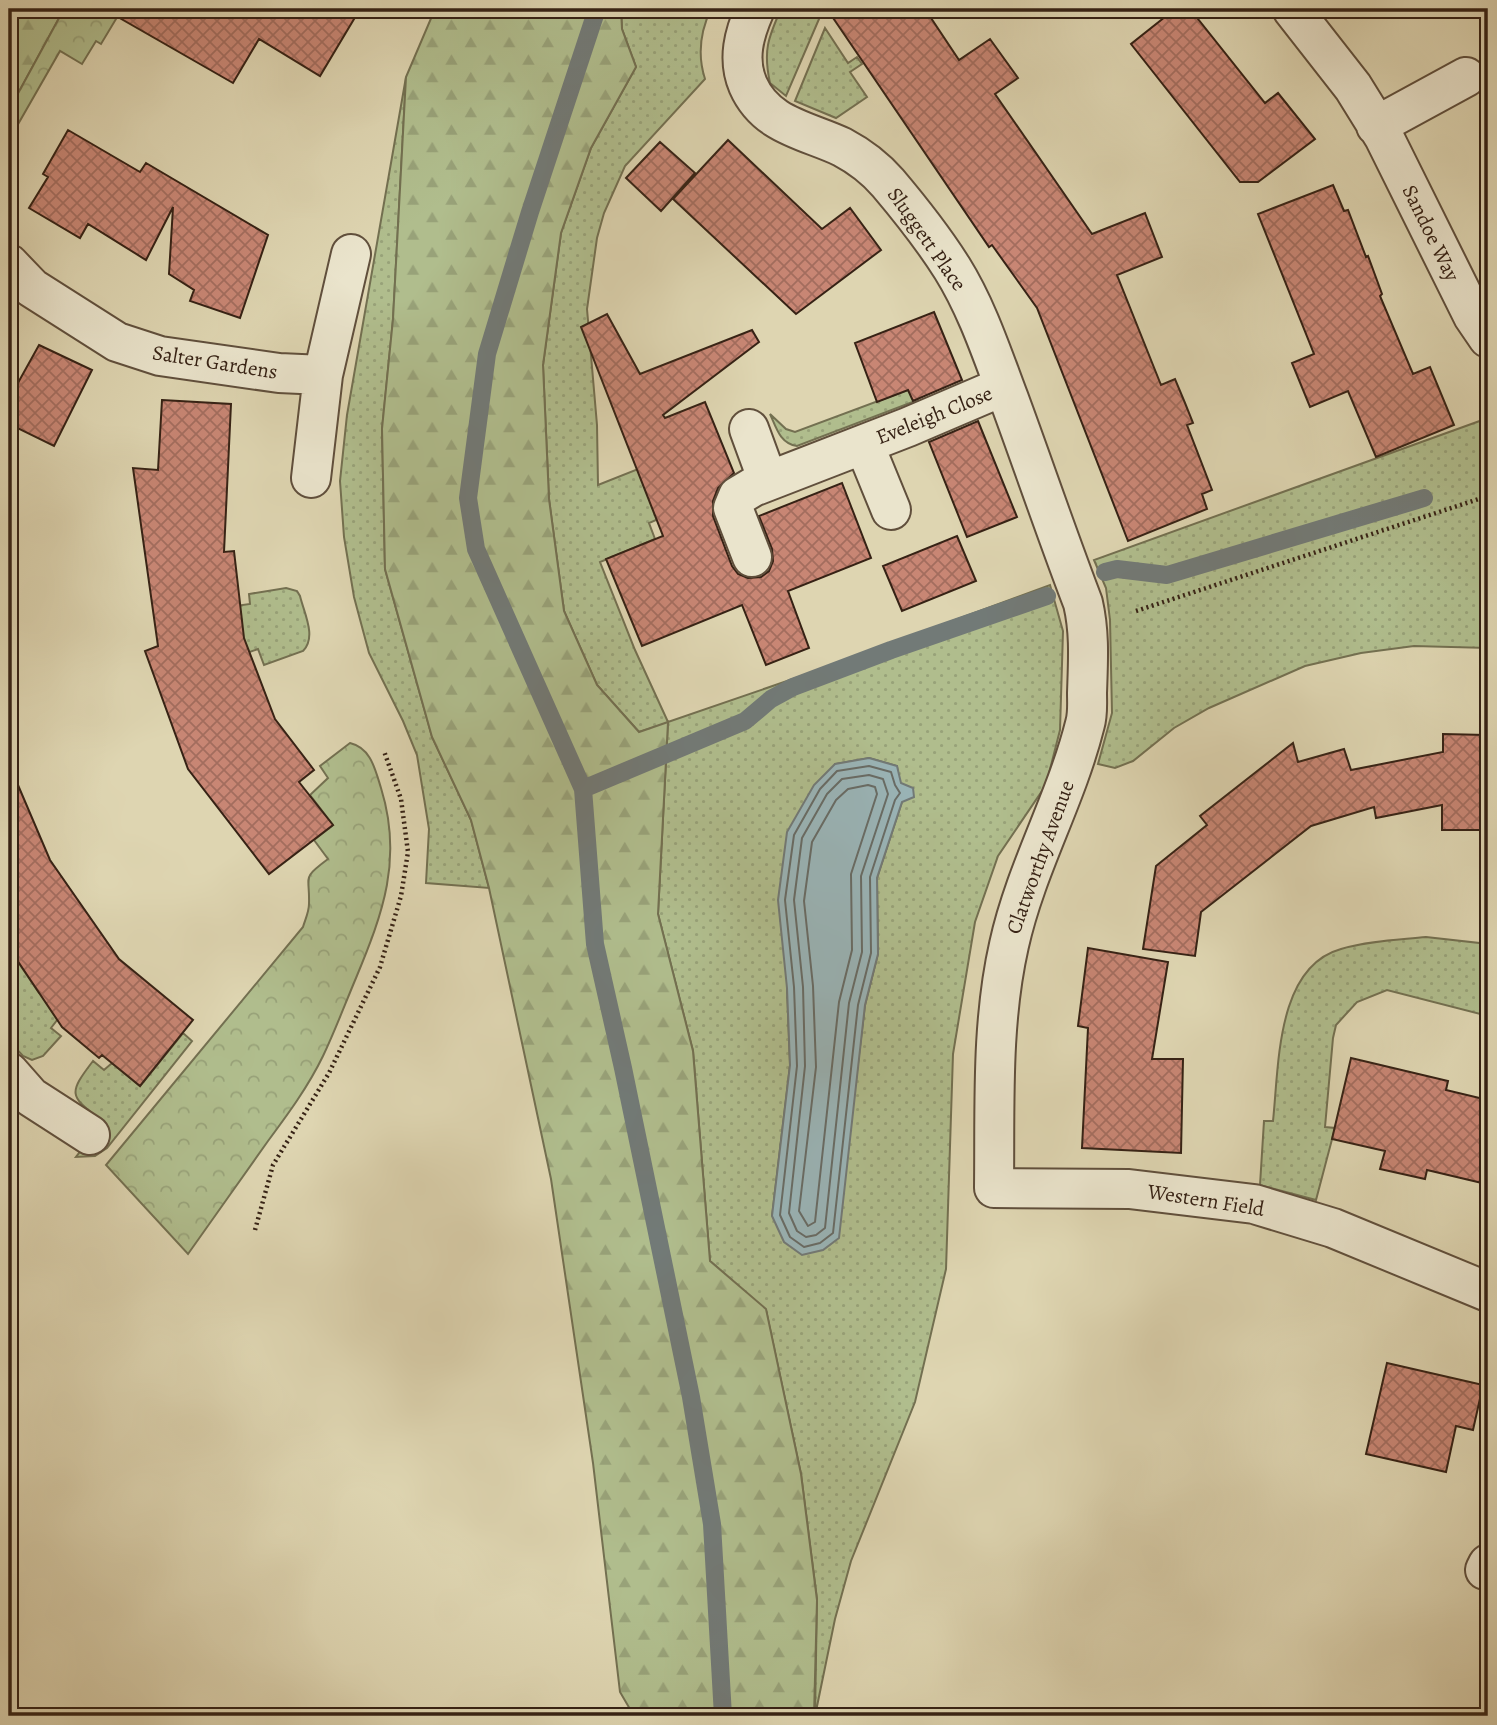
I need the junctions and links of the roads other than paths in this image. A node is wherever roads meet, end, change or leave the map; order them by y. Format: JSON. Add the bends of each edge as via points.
{"nodes":[{"id":1,"x":755,"y":9,"type":"edge"},
{"id":2,"x":1292,"y":9,"type":"edge"},
{"id":3,"x":1466,"y":77,"type":"dead end"},
{"id":4,"x":1376,"y":126,"type":"junction"},
{"id":5,"x":351,"y":254,"type":"dead end"},
{"id":6,"x":9,"y":264,"type":"edge"},
{"id":7,"x":1488,"y":338,"type":"edge"},
{"id":8,"x":323,"y":375,"type":"junction"},
{"id":9,"x":1004,"y":386,"type":"junction"},
{"id":10,"x":749,"y":429,"type":"dead end"},
{"id":11,"x":864,"y":444,"type":"junction"},
{"id":12,"x":311,"y":478,"type":"dead end"},
{"id":13,"x":768,"y":481,"type":"junction"},
{"id":14,"x":891,"y":510,"type":"dead end"},
{"id":15,"x":751,"y":557,"type":"dead end"},
{"id":16,"x":1072,"y":573,"type":"joint"},
{"id":17,"x":9,"y":1072,"type":"edge"},
{"id":18,"x":90,"y":1135,"type":"dead end"},
{"id":19,"x":993,"y":1188,"type":"joint"},
{"id":20,"x":1488,"y":1292,"type":"edge"}],
"edges":[{"from":1,"to":9,"type":"street","name":"Sluggett Place","via":[[741,53],[754,98],[766,113],[788,126],[861,158],[887,182],[951,267],[992,349]]},
{"from":2,"to":4,"type":"street","name":"Sandoe Way","via":[[1353,87]]},
{"from":3,"to":4,"type":"street"},
{"from":4,"to":7,"type":"street","name":"Sandoe Way"},
{"from":5,"to":8,"type":"street"},
{"from":6,"to":8,"type":"street","name":"Salter Gardens","via":[[32,288],[117,342],[160,356]]},
{"from":8,"to":12,"type":"street"},
{"from":9,"to":11,"type":"street","name":"Eveleigh Close"},
{"from":9,"to":16,"type":"street","name":"Sluggett Place"},
{"from":10,"to":13,"type":"street"},
{"from":11,"to":13,"type":"street","name":"Eveleigh Close"},
{"from":11,"to":14,"type":"street","name":"Eveleigh Close"},
{"from":13,"to":15,"type":"street","name":"Eveleigh Close","via":[[738,496],[733,508]]},
{"from":16,"to":19,"type":"street","name":"Clatworthy Avenue","via":[[1088,626],[1086,721],[1069,778],[1019,903],[1009,947],[995,1065]]},
{"from":17,"to":18,"type":"street","via":[[32,1097]]},
{"from":19,"to":20,"type":"street","name":"Western Field","via":[[1129,1189],[1254,1204],[1333,1228]]}]}
